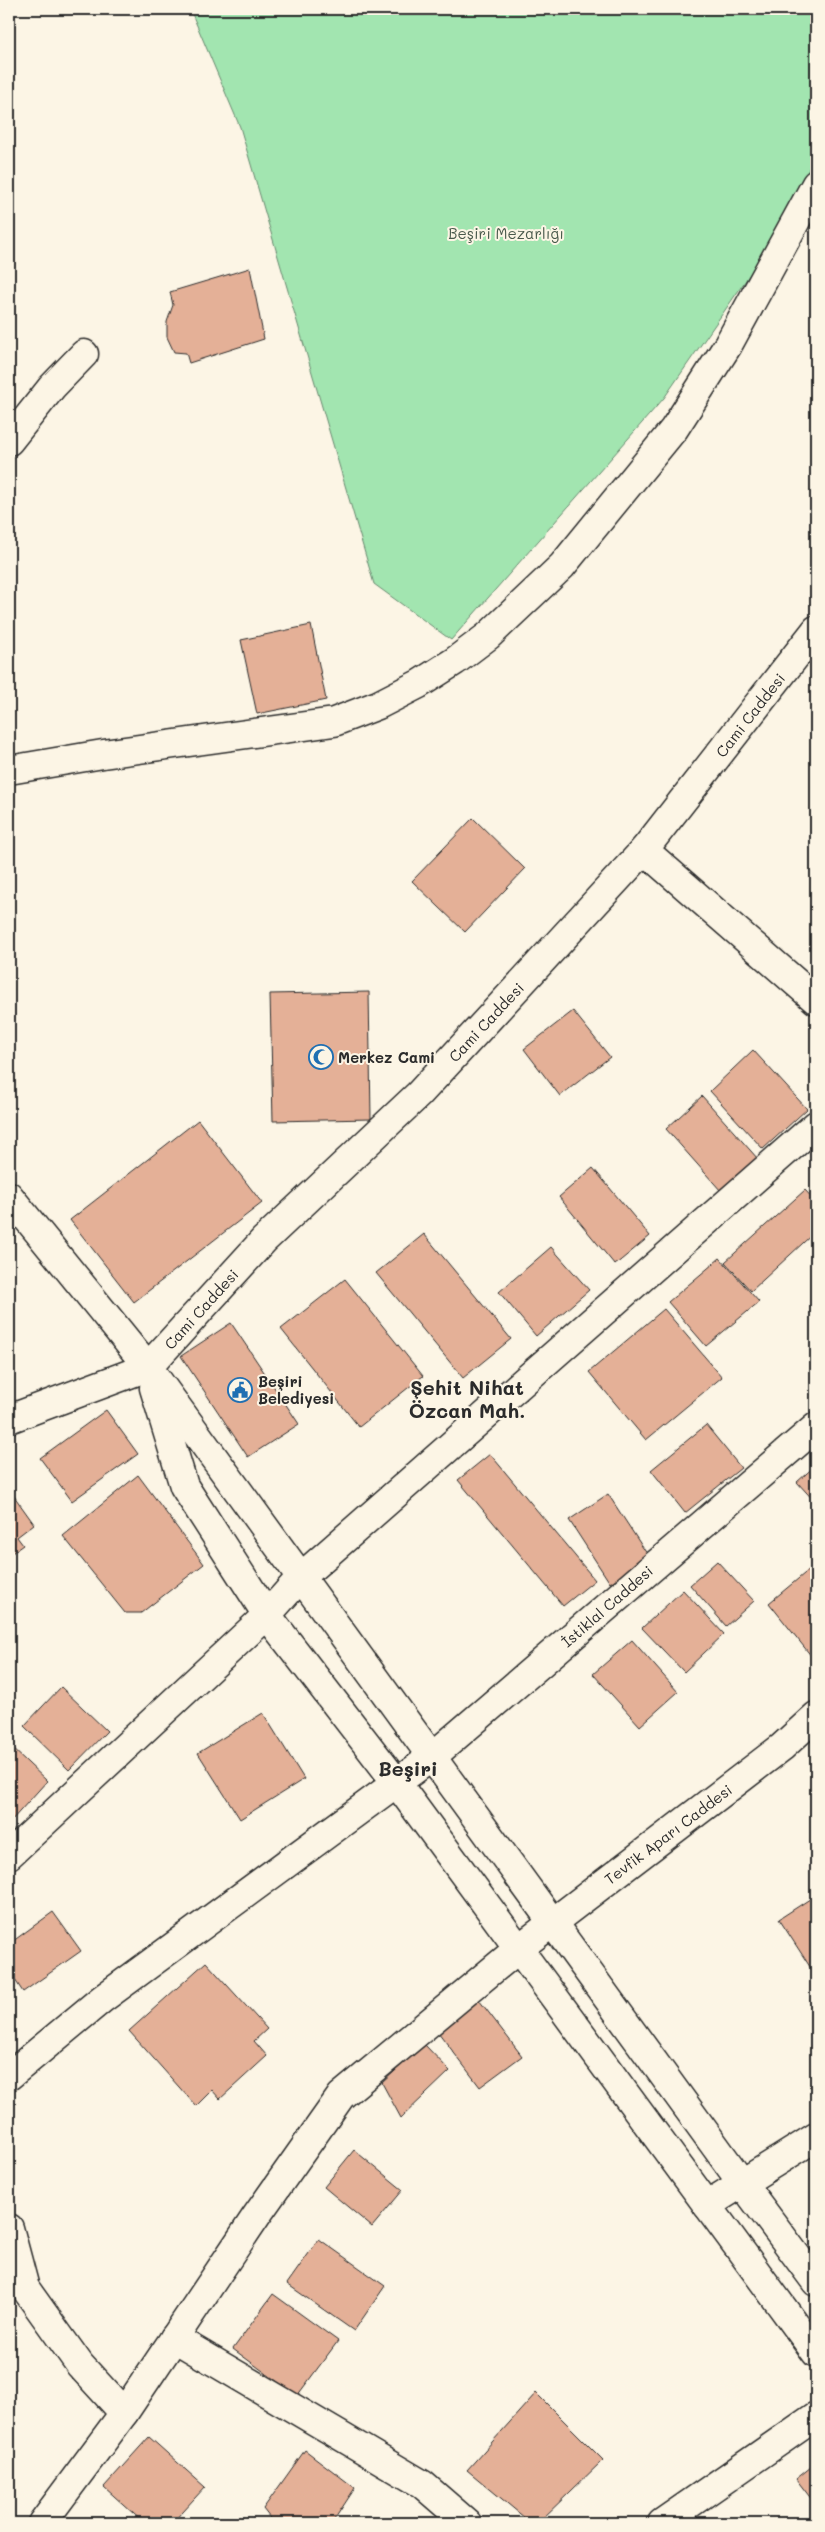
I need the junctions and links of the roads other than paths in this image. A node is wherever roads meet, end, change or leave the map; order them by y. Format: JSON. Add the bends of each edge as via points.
{"nodes":[{"id":1,"x":816,"y":184,"type":"edge"},
{"id":2,"x":84,"y":354,"type":"dead end"},
{"id":3,"x":9,"y":441,"type":"edge"},
{"id":4,"x":816,"y":630,"type":"edge"},
{"id":5,"x":9,"y":770,"type":"edge"},
{"id":6,"x":644,"y":850,"type":"junction"},
{"id":7,"x":816,"y":1000,"type":"edge"},
{"id":8,"x":816,"y":1125,"type":"edge"},
{"id":9,"x":9,"y":1196,"type":"edge"},
{"id":10,"x":148,"y":1368,"type":"junction"},
{"id":11,"x":9,"y":1419,"type":"edge"},
{"id":12,"x":816,"y":1426,"type":"edge"},
{"id":13,"x":300,"y":1578,"type":"junction"},
{"id":14,"x":268,"y":1615,"type":"junction"},
{"id":15,"x":816,"y":1716,"type":"edge"},
{"id":16,"x":433,"y":1756,"type":"junction"},
{"id":17,"x":396,"y":1782,"type":"junction"},
{"id":18,"x":9,"y":1856,"type":"edge"},
{"id":19,"x":552,"y":1922,"type":"junction"},
{"id":20,"x":518,"y":1949,"type":"junction"},
{"id":21,"x":9,"y":2076,"type":"edge"},
{"id":22,"x":816,"y":2137,"type":"edge"},
{"id":23,"x":742,"y":2183,"type":"junction"},
{"id":24,"x":707,"y":2205,"type":"junction"},
{"id":25,"x":9,"y":2228,"type":"edge"},
{"id":26,"x":816,"y":2282,"type":"edge"},
{"id":27,"x":174,"y":2338,"type":"junction"},
{"id":28,"x":816,"y":2353,"type":"edge"},
{"id":29,"x":124,"y":2413,"type":"junction"},
{"id":30,"x":816,"y":2416,"type":"edge"},
{"id":31,"x":42,"y":2523,"type":"edge"},
{"id":32,"x":467,"y":2523,"type":"edge"},
{"id":33,"x":662,"y":2523,"type":"edge"}],
"edges":[{"from":1,"to":5,"type":"street","via":[[732,337],[674,430],[562,566],[488,636],[455,661],[386,701],[334,722]]},
{"from":2,"to":3,"type":"street"},
{"from":4,"to":6,"type":"street","name":"Cami Caddesi"},
{"from":6,"to":7,"type":"street"},
{"from":6,"to":10,"type":"street","name":"Cami Caddesi","via":[[420,1094],[264,1240]]},
{"from":8,"to":13,"type":"street"},
{"from":9,"to":10,"type":"street"},
{"from":10,"to":11,"type":"street","name":"Cami Caddesi"},
{"from":10,"to":13,"type":"street"},
{"from":10,"to":14,"type":"street","via":[[184,1486]]},
{"from":12,"to":16,"type":"street","name":"İstiklal Caddesi"},
{"from":13,"to":14,"type":"street"},
{"from":13,"to":16,"type":"street"},
{"from":14,"to":17,"type":"street"},
{"from":14,"to":18,"type":"street"},
{"from":15,"to":19,"type":"street","name":"Tevfik Aparı Caddesi","via":[[782,1747]]},
{"from":16,"to":17,"type":"street","name":"İstiklal Caddesi"},
{"from":16,"to":19,"type":"street"},
{"from":17,"to":20,"type":"street"},
{"from":17,"to":21,"type":"street","name":"İstiklal Caddesi","via":[[102,1999]]},
{"from":19,"to":20,"type":"street","name":"Tevfik Aparı Caddesi"},
{"from":19,"to":23,"type":"street"},
{"from":20,"to":24,"type":"street"},
{"from":20,"to":27,"type":"street","name":"Tevfik Aparı Caddesi","via":[[341,2096]]},
{"from":22,"to":23,"type":"street"},
{"from":23,"to":24,"type":"street"},
{"from":23,"to":26,"type":"street"},
{"from":24,"to":28,"type":"street"},
{"from":25,"to":29,"type":"street","via":[[26,2288],[80,2365]]},
{"from":27,"to":29,"type":"street","name":"Tevfik Aparı Caddesi"},
{"from":27,"to":32,"type":"street","via":[[422,2484]]},
{"from":29,"to":31,"type":"street","name":"Tevfik Aparı Caddesi"},
{"from":30,"to":33,"type":"street"}]}
